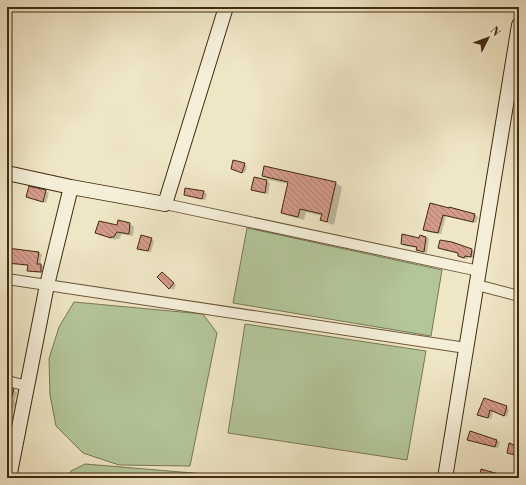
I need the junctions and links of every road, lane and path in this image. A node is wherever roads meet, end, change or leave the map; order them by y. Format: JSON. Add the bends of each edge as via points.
{"nodes":[{"id":1,"x":226,"y":7,"type":"edge"},
{"id":2,"x":519,"y":25,"type":"edge"},
{"id":3,"x":7,"y":173,"type":"edge"},
{"id":4,"x":71,"y":187,"type":"junction"},
{"id":5,"x":165,"y":204,"type":"junction"},
{"id":6,"x":479,"y":271,"type":"junction"},
{"id":7,"x":7,"y":279,"type":"edge"},
{"id":8,"x":47,"y":285,"type":"junction"},
{"id":9,"x":477,"y":285,"type":"junction"},
{"id":10,"x":519,"y":296,"type":"edge"},
{"id":11,"x":466,"y":348,"type":"junction"},
{"id":12,"x":7,"y":381,"type":"edge"},
{"id":13,"x":28,"y":386,"type":"junction"},
{"id":14,"x":9,"y":478,"type":"edge"},
{"id":15,"x":445,"y":478,"type":"edge"}],
"edges":[{"from":1,"to":5,"type":"street"},
{"from":2,"to":6,"type":"street"},
{"from":3,"to":4,"type":"street"},
{"from":4,"to":5,"type":"street"},
{"from":4,"to":8,"type":"street"},
{"from":5,"to":6,"type":"street"},
{"from":6,"to":9,"type":"street"},
{"from":7,"to":8,"type":"street"},
{"from":8,"to":11,"type":"street"},
{"from":8,"to":13,"type":"street"},
{"from":9,"to":10,"type":"street"},
{"from":9,"to":11,"type":"street"},
{"from":11,"to":15,"type":"street"},
{"from":12,"to":13,"type":"street"},
{"from":13,"to":14,"type":"street"}]}
